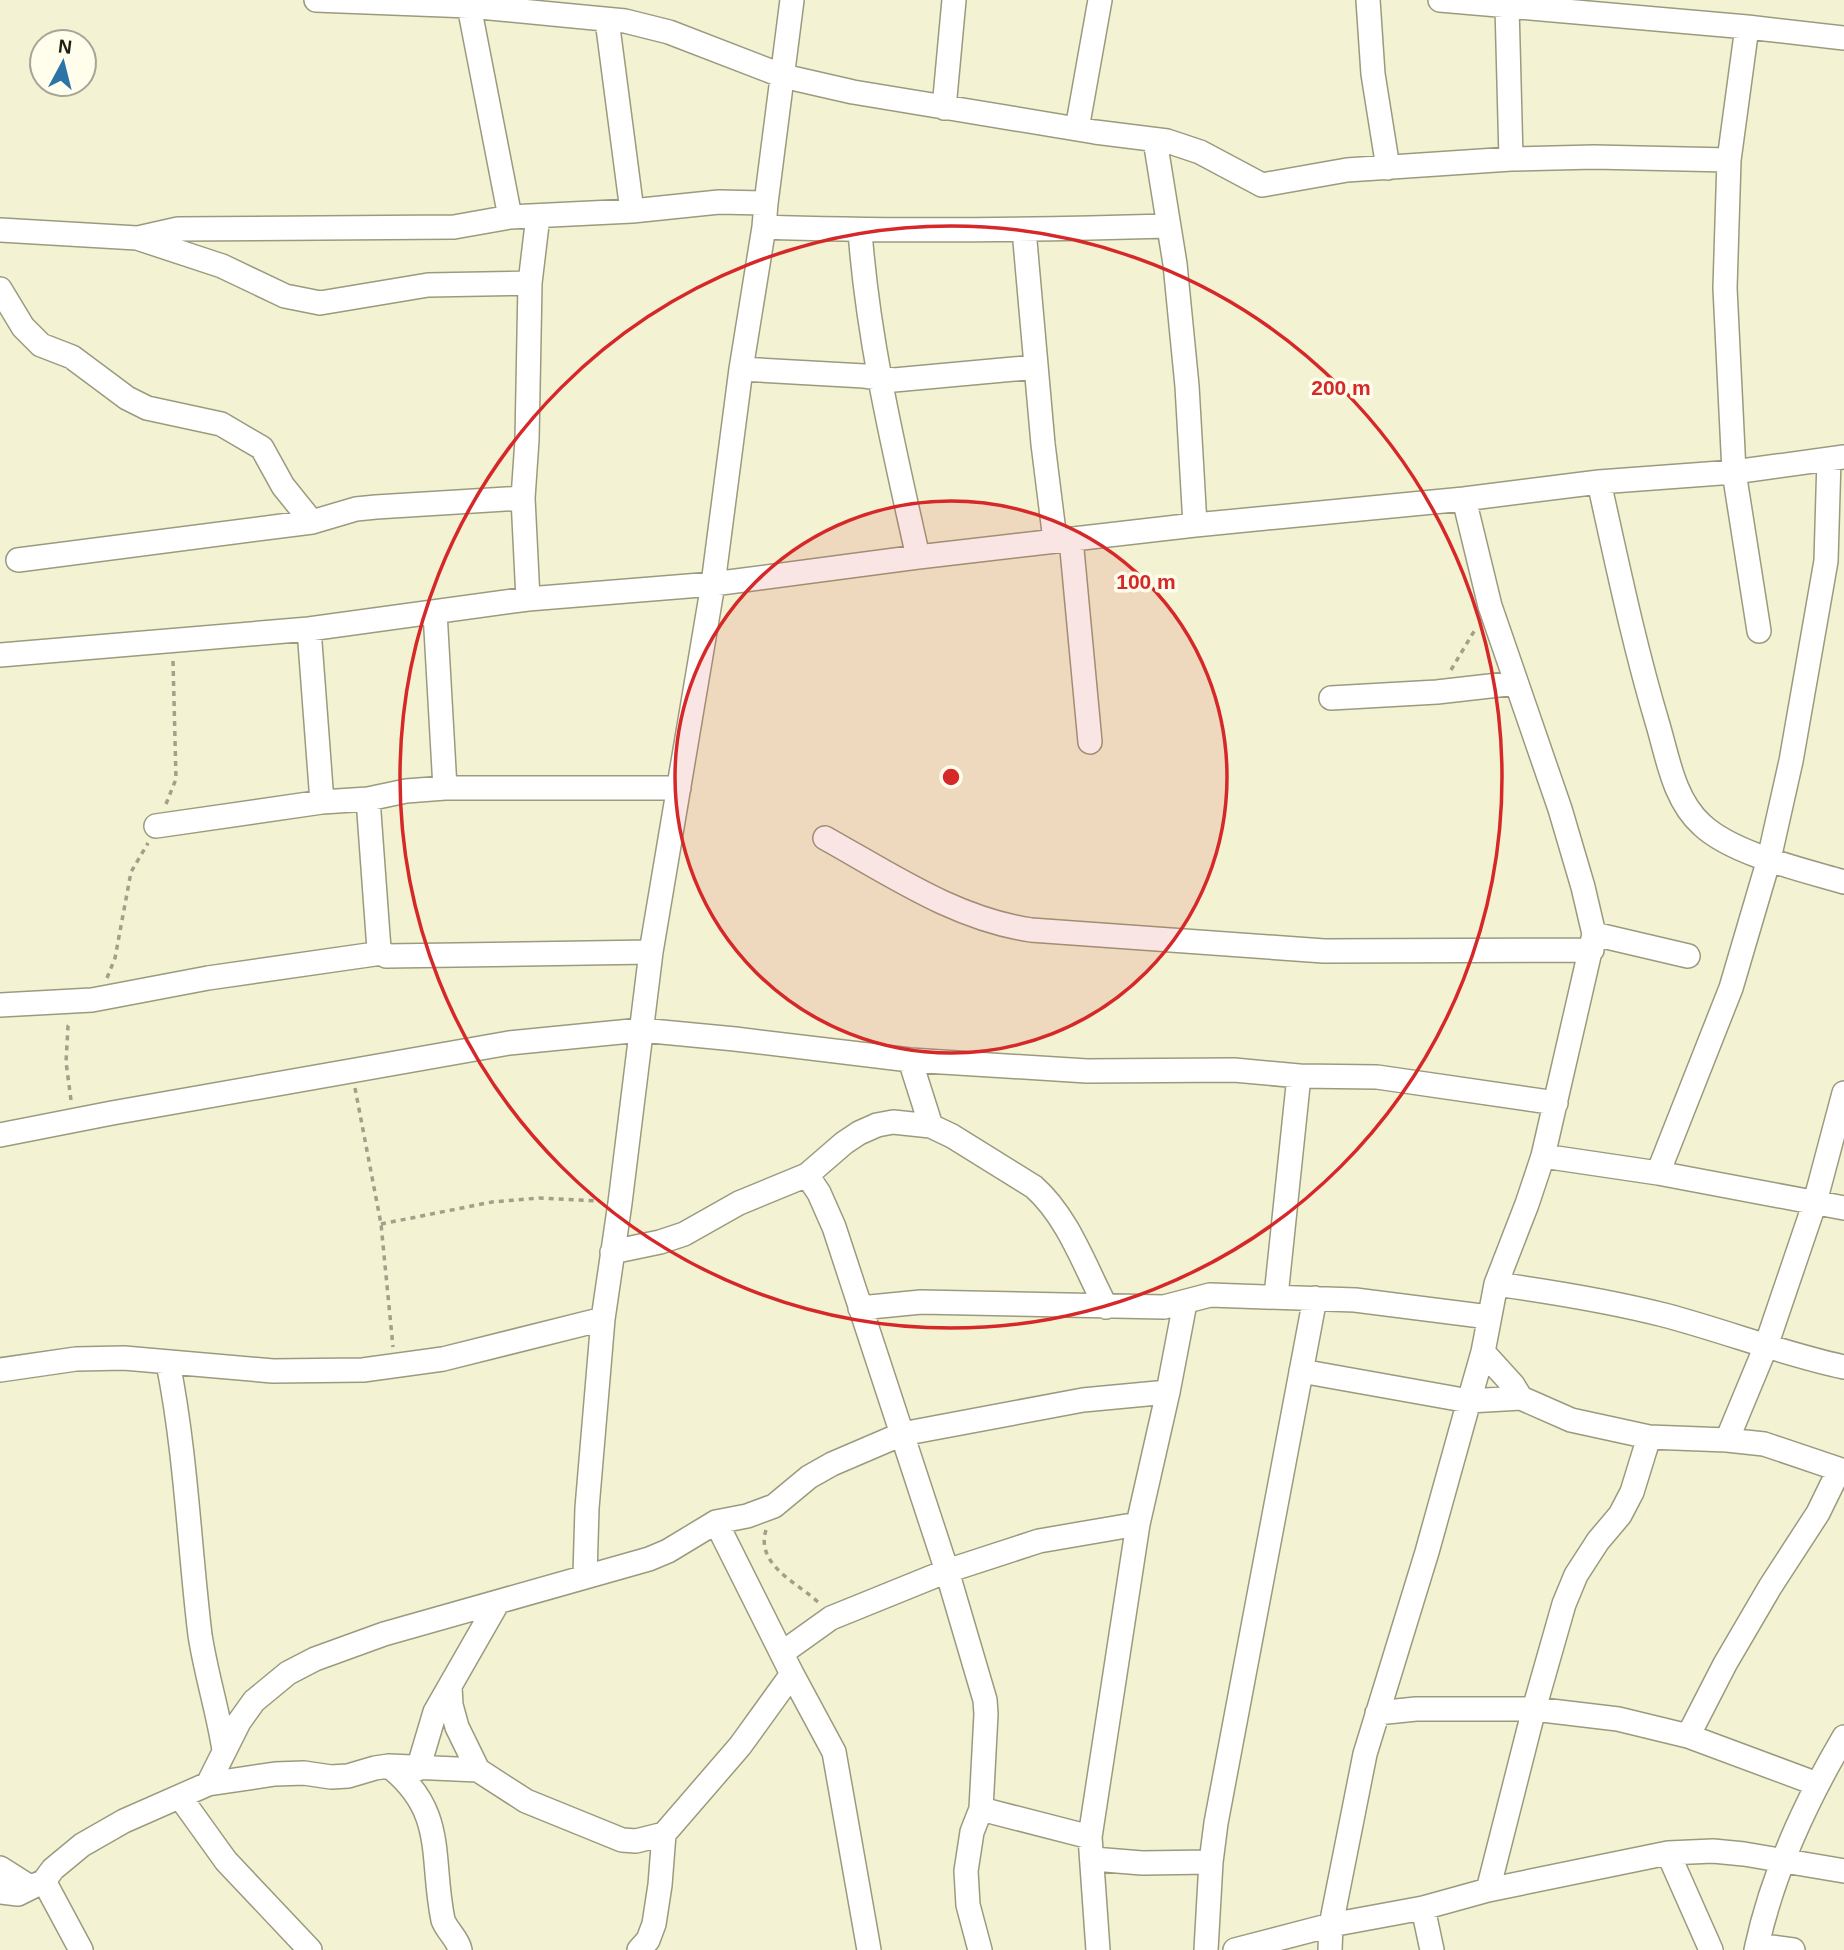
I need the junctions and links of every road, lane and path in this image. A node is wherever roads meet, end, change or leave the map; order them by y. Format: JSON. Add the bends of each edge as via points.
{"nodes":[{"id":1,"x":316,"y":0,"type":"edge"},
{"id":2,"x":792,"y":0,"type":"edge"},
{"id":3,"x":954,"y":0,"type":"edge"},
{"id":4,"x":1100,"y":0,"type":"edge"},
{"id":5,"x":1368,"y":0,"type":"edge"},
{"id":6,"x":1440,"y":0,"type":"edge"},
{"id":7,"x":469,"y":6,"type":"junction"},
{"id":8,"x":1507,"y":6,"type":"junction"},
{"id":9,"x":607,"y":20,"type":"junction"},
{"id":10,"x":1747,"y":27,"type":"junction"},
{"id":11,"x":1844,"y":38,"type":"edge"},
{"id":12,"x":783,"y":76,"type":"junction"},
{"id":13,"x":944,"y":108,"type":"junction"},
{"id":14,"x":1077,"y":129,"type":"junction"},
{"id":15,"x":1156,"y":140,"type":"junction"},
{"id":16,"x":1511,"y":159,"type":"junction"},
{"id":17,"x":1729,"y":160,"type":"junction"},
{"id":18,"x":1388,"y":168,"type":"junction"},
{"id":19,"x":766,"y":203,"type":"junction"},
{"id":20,"x":632,"y":211,"type":"junction"},
{"id":21,"x":538,"y":216,"type":"junction"},
{"id":22,"x":510,"y":217,"type":"junction"},
{"id":23,"x":1168,"y":226,"type":"junction"},
{"id":24,"x":764,"y":227,"type":"junction"},
{"id":25,"x":0,"y":230,"type":"edge"},
{"id":26,"x":860,"y":230,"type":"junction"},
{"id":27,"x":1024,"y":230,"type":"junction"},
{"id":28,"x":137,"y":238,"type":"junction"},
{"id":29,"x":530,"y":284,"type":"junction"},
{"id":30,"x":0,"y":289,"type":"edge"},
{"id":31,"x":1036,"y":367,"type":"junction"},
{"id":32,"x":741,"y":369,"type":"junction"},
{"id":33,"x":879,"y":378,"type":"junction"},
{"id":34,"x":1836,"y":458,"type":"edge"},
{"id":35,"x":1734,"y":471,"type":"junction"},
{"id":36,"x":1600,"y":482,"type":"junction"},
{"id":37,"x":523,"y":498,"type":"junction"},
{"id":38,"x":1464,"y":499,"type":"junction"},
{"id":39,"x":312,"y":522,"type":"junction"},
{"id":40,"x":1195,"y":525,"type":"junction"},
{"id":41,"x":1063,"y":539,"type":"junction"},
{"id":42,"x":918,"y":557,"type":"junction"},
{"id":43,"x":18,"y":559,"type":"dead end"},
{"id":44,"x":1835,"y":561,"type":"edge"},
{"id":45,"x":713,"y":584,"type":"junction"},
{"id":46,"x":528,"y":599,"type":"junction"},
{"id":47,"x":1490,"y":606,"type":"junction"},
{"id":48,"x":435,"y":612,"type":"junction"},
{"id":49,"x":309,"y":629,"type":"junction"},
{"id":50,"x":1759,"y":631,"type":"dead end"},
{"id":51,"x":173,"y":640,"type":"junction"},
{"id":52,"x":0,"y":655,"type":"edge"},
{"id":53,"x":1516,"y":684,"type":"junction"},
{"id":54,"x":1437,"y":692,"type":"junction"},
{"id":55,"x":1331,"y":698,"type":"dead end"},
{"id":56,"x":1090,"y":743,"type":"dead end"},
{"id":57,"x":445,"y":788,"type":"junction"},
{"id":58,"x":679,"y":788,"type":"junction"},
{"id":59,"x":368,"y":799,"type":"junction"},
{"id":60,"x":322,"y":802,"type":"junction"},
{"id":61,"x":156,"y":826,"type":"junction"},
{"id":62,"x":825,"y":838,"type":"dead end"},
{"id":63,"x":1769,"y":859,"type":"junction"},
{"id":64,"x":1844,"y":883,"type":"edge"},
{"id":65,"x":1593,"y":942,"type":"junction"},
{"id":66,"x":651,"y":952,"type":"junction"},
{"id":67,"x":382,"y":953,"type":"junction"},
{"id":68,"x":1688,"y":956,"type":"dead end"},
{"id":69,"x":92,"y":1000,"type":"junction"},
{"id":70,"x":0,"y":1005,"type":"edge"},
{"id":71,"x":641,"y":1030,"type":"junction"},
{"id":72,"x":910,"y":1060,"type":"junction"},
{"id":73,"x":352,"y":1072,"type":"junction"},
{"id":74,"x":1299,"y":1076,"type":"junction"},
{"id":75,"x":1844,"y":1093,"type":"edge"},
{"id":76,"x":1556,"y":1103,"type":"junction"},
{"id":77,"x":74,"y":1121,"type":"junction"},
{"id":78,"x":931,"y":1126,"type":"junction"},
{"id":79,"x":0,"y":1135,"type":"edge"},
{"id":80,"x":1543,"y":1156,"type":"junction"},
{"id":81,"x":1658,"y":1173,"type":"junction"},
{"id":82,"x":807,"y":1175,"type":"junction"},
{"id":83,"x":1815,"y":1202,"type":"junction"},
{"id":84,"x":620,"y":1203,"type":"junction"},
{"id":85,"x":1844,"y":1208,"type":"edge"},
{"id":86,"x":381,"y":1224,"type":"junction"},
{"id":87,"x":612,"y":1252,"type":"junction"},
{"id":88,"x":1496,"y":1284,"type":"junction"},
{"id":89,"x":1276,"y":1296,"type":"junction"},
{"id":90,"x":1315,"y":1298,"type":"junction"},
{"id":91,"x":1185,"y":1303,"type":"junction"},
{"id":92,"x":1106,"y":1307,"type":"junction"},
{"id":93,"x":860,"y":1308,"type":"junction"},
{"id":94,"x":1489,"y":1317,"type":"junction"},
{"id":95,"x":603,"y":1319,"type":"junction"},
{"id":96,"x":1766,"y":1346,"type":"junction"},
{"id":97,"x":1483,"y":1352,"type":"junction"},
{"id":98,"x":168,"y":1363,"type":"junction"},
{"id":99,"x":395,"y":1366,"type":"junction"},
{"id":100,"x":1844,"y":1367,"type":"edge"},
{"id":101,"x":0,"y":1370,"type":"edge"},
{"id":102,"x":1301,"y":1371,"type":"junction"},
{"id":103,"x":1168,"y":1392,"type":"junction"},
{"id":104,"x":1521,"y":1398,"type":"junction"},
{"id":105,"x":1469,"y":1401,"type":"junction"},
{"id":106,"x":902,"y":1434,"type":"junction"},
{"id":107,"x":1649,"y":1437,"type":"junction"},
{"id":108,"x":1727,"y":1440,"type":"junction"},
{"id":109,"x":1842,"y":1470,"type":"edge"},
{"id":110,"x":774,"y":1506,"type":"junction"},
{"id":111,"x":716,"y":1521,"type":"junction"},
{"id":112,"x":1138,"y":1524,"type":"junction"},
{"id":113,"x":947,"y":1571,"type":"junction"},
{"id":114,"x":585,"y":1575,"type":"junction"},
{"id":115,"x":498,"y":1602,"type":"junction"},
{"id":116,"x":831,"y":1618,"type":"junction"},
{"id":117,"x":782,"y":1653,"type":"junction"},
{"id":118,"x":792,"y":1674,"type":"junction"},
{"id":119,"x":450,"y":1687,"type":"junction"},
{"id":120,"x":1534,"y":1709,"type":"junction"},
{"id":121,"x":1377,"y":1713,"type":"junction"},
{"id":122,"x":1688,"y":1736,"type":"junction"},
{"id":123,"x":1844,"y":1737,"type":"edge"},
{"id":124,"x":224,"y":1751,"type":"junction"},
{"id":125,"x":389,"y":1766,"type":"junction"},
{"id":126,"x":418,"y":1769,"type":"junction"},
{"id":127,"x":478,"y":1770,"type":"junction"},
{"id":128,"x":1817,"y":1783,"type":"junction"},
{"id":129,"x":208,"y":1784,"type":"junction"},
{"id":130,"x":180,"y":1797,"type":"junction"},
{"id":131,"x":981,"y":1809,"type":"junction"},
{"id":132,"x":664,"y":1834,"type":"junction"},
{"id":133,"x":1091,"y":1848,"type":"junction"},
{"id":134,"x":1668,"y":1853,"type":"junction"},
{"id":135,"x":1211,"y":1861,"type":"junction"},
{"id":136,"x":1784,"y":1861,"type":"junction"},
{"id":137,"x":0,"y":1868,"type":"edge"},
{"id":138,"x":1844,"y":1871,"type":"edge"},
{"id":139,"x":1488,"y":1890,"type":"junction"},
{"id":140,"x":18,"y":1891,"type":"edge"},
{"id":141,"x":1423,"y":1908,"type":"junction"},
{"id":142,"x":1331,"y":1926,"type":"junction"},
{"id":143,"x":1757,"y":1947,"type":"edge"},
{"id":144,"x":81,"y":1950,"type":"edge"},
{"id":145,"x":310,"y":1950,"type":"edge"},
{"id":146,"x":460,"y":1950,"type":"edge"},
{"id":147,"x":639,"y":1950,"type":"edge"},
{"id":148,"x":869,"y":1950,"type":"edge"},
{"id":149,"x":980,"y":1950,"type":"edge"},
{"id":150,"x":1098,"y":1950,"type":"edge"},
{"id":151,"x":1206,"y":1950,"type":"edge"},
{"id":152,"x":1235,"y":1950,"type":"edge"},
{"id":153,"x":1330,"y":1950,"type":"edge"},
{"id":154,"x":1432,"y":1950,"type":"edge"},
{"id":155,"x":1711,"y":1950,"type":"edge"},
{"id":156,"x":1793,"y":1950,"type":"edge"}],
"edges":[{"from":1,"to":7,"type":"street"},
{"from":2,"to":12,"type":"street"},
{"from":3,"to":13,"type":"street"},
{"from":4,"to":14,"type":"street"},
{"from":5,"to":18,"type":"street","via":[[1373,74]]},
{"from":6,"to":8,"type":"street"},
{"from":7,"to":9,"type":"street"},
{"from":7,"to":22,"type":"street"},
{"from":8,"to":10,"type":"street"},
{"from":8,"to":16,"type":"street"},
{"from":9,"to":12,"type":"street","via":[[669,32]]},
{"from":9,"to":20,"type":"street"},
{"from":10,"to":11,"type":"street"},
{"from":10,"to":17,"type":"street"},
{"from":12,"to":13,"type":"street"},
{"from":12,"to":19,"type":"street"},
{"from":13,"to":14,"type":"street"},
{"from":14,"to":15,"type":"street"},
{"from":15,"to":18,"type":"street","via":[[1200,152],[1262,185],[1347,170]]},
{"from":15,"to":23,"type":"street"},
{"from":16,"to":17,"type":"street"},
{"from":16,"to":18,"type":"street"},
{"from":17,"to":35,"type":"street","via":[[1725,276]]},
{"from":19,"to":20,"type":"street","via":[[719,202]]},
{"from":19,"to":24,"type":"street"},
{"from":20,"to":21,"type":"street"},
{"from":21,"to":22,"type":"street"},
{"from":21,"to":29,"type":"street"},
{"from":22,"to":28,"type":"street","via":[[454,227],[178,229]]},
{"from":23,"to":27,"type":"street"},
{"from":23,"to":40,"type":"street","via":[[1187,386]]},
{"from":24,"to":26,"type":"street"},
{"from":24,"to":32,"type":"street"},
{"from":25,"to":28,"type":"street"},
{"from":26,"to":27,"type":"street"},
{"from":26,"to":33,"type":"street"},
{"from":27,"to":31,"type":"street"},
{"from":28,"to":29,"type":"street","via":[[222,266],[285,296],[320,303],[428,285]]},
{"from":29,"to":37,"type":"street"},
{"from":30,"to":39,"type":"street","via":[[23,327],[41,345],[72,357],[127,398],[147,408],[221,424],[262,449],[283,486]]},
{"from":31,"to":33,"type":"street","via":[[903,380]]},
{"from":31,"to":41,"type":"street"},
{"from":32,"to":33,"type":"street"},
{"from":32,"to":45,"type":"street"},
{"from":33,"to":42,"type":"street"},
{"from":34,"to":35,"type":"street"},
{"from":34,"to":44,"type":"street"},
{"from":35,"to":36,"type":"street"},
{"from":35,"to":50,"type":"street"},
{"from":36,"to":38,"type":"street"},
{"from":36,"to":63,"type":"street","via":[[1649,695],[1677,789],[1688,812],[1704,828]]},
{"from":37,"to":39,"type":"street","via":[[356,509]]},
{"from":37,"to":46,"type":"street"},
{"from":38,"to":40,"type":"street"},
{"from":38,"to":47,"type":"street"},
{"from":39,"to":43,"type":"street"},
{"from":40,"to":41,"type":"street"},
{"from":41,"to":42,"type":"street"},
{"from":41,"to":56,"type":"street"},
{"from":42,"to":45,"type":"street"},
{"from":44,"to":63,"type":"street"},
{"from":45,"to":46,"type":"street"},
{"from":45,"to":58,"type":"street"},
{"from":46,"to":48,"type":"street"},
{"from":47,"to":53,"type":"street"},
{"from":47,"to":54,"type":"path"},
{"from":48,"to":49,"type":"street"},
{"from":48,"to":57,"type":"street"},
{"from":49,"to":51,"type":"street"},
{"from":49,"to":60,"type":"street"},
{"from":51,"to":52,"type":"street"},
{"from":51,"to":61,"type":"path","via":[[176,779]]},
{"from":53,"to":54,"type":"street"},
{"from":53,"to":65,"type":"street","via":[[1560,809],[1583,887]]},
{"from":54,"to":55,"type":"street"},
{"from":57,"to":58,"type":"street"},
{"from":57,"to":59,"type":"street"},
{"from":58,"to":66,"type":"street"},
{"from":59,"to":60,"type":"street"},
{"from":59,"to":67,"type":"street"},
{"from":60,"to":61,"type":"street"},
{"from":61,"to":69,"type":"path","via":[[131,872],[116,958]]},
{"from":62,"to":65,"type":"street","via":[[946,905],[984,920],[1031,930],[1324,951]]},
{"from":63,"to":64,"type":"street"},
{"from":63,"to":81,"type":"street","via":[[1731,988]]},
{"from":65,"to":68,"type":"street"},
{"from":65,"to":76,"type":"street"},
{"from":66,"to":67,"type":"street"},
{"from":66,"to":71,"type":"street"},
{"from":67,"to":69,"type":"street"},
{"from":69,"to":70,"type":"street"},
{"from":69,"to":77,"type":"path","via":[[68,1026],[66,1062]]},
{"from":71,"to":72,"type":"street"},
{"from":71,"to":73,"type":"street","via":[[509,1044]]},
{"from":71,"to":84,"type":"street"},
{"from":72,"to":74,"type":"street"},
{"from":72,"to":78,"type":"street"},
{"from":73,"to":77,"type":"street"},
{"from":73,"to":86,"type":"path"},
{"from":74,"to":76,"type":"street","via":[[1377,1077]]},
{"from":74,"to":89,"type":"street"},
{"from":75,"to":83,"type":"street"},
{"from":76,"to":80,"type":"street"},
{"from":77,"to":79,"type":"street"},
{"from":78,"to":82,"type":"street","via":[[877,1125],[844,1143]]},
{"from":78,"to":92,"type":"street","via":[[1044,1196]]},
{"from":80,"to":81,"type":"street"},
{"from":80,"to":88,"type":"street"},
{"from":81,"to":83,"type":"street"},
{"from":82,"to":87,"type":"street","via":[[739,1203],[684,1234]]},
{"from":82,"to":93,"type":"street","via":[[834,1227]]},
{"from":83,"to":85,"type":"street"},
{"from":83,"to":96,"type":"street"},
{"from":84,"to":86,"type":"path","via":[[539,1198],[492,1202]]},
{"from":84,"to":87,"type":"street"},
{"from":86,"to":99,"type":"path"},
{"from":87,"to":95,"type":"street"},
{"from":88,"to":94,"type":"street"},
{"from":88,"to":96,"type":"street","via":[[1665,1316]]},
{"from":89,"to":90,"type":"street"},
{"from":89,"to":91,"type":"street","via":[[1210,1295]]},
{"from":90,"to":94,"type":"street"},
{"from":90,"to":102,"type":"street"},
{"from":91,"to":92,"type":"street"},
{"from":91,"to":103,"type":"street"},
{"from":92,"to":93,"type":"street","via":[[922,1301]]},
{"from":93,"to":106,"type":"street"},
{"from":94,"to":97,"type":"street"},
{"from":95,"to":99,"type":"street","via":[[443,1359]]},
{"from":95,"to":114,"type":"street"},
{"from":96,"to":100,"type":"street"},
{"from":96,"to":108,"type":"street"},
{"from":97,"to":104,"type":"street"},
{"from":97,"to":105,"type":"street"},
{"from":98,"to":99,"type":"street","via":[[273,1371]]},
{"from":98,"to":101,"type":"street","via":[[76,1359]]},
{"from":98,"to":124,"type":"street","via":[[178,1412],[202,1644]]},
{"from":102,"to":105,"type":"street"},
{"from":102,"to":135,"type":"street"},
{"from":103,"to":106,"type":"street","via":[[1083,1400]]},
{"from":103,"to":112,"type":"street"},
{"from":104,"to":105,"type":"street"},
{"from":104,"to":107,"type":"street","via":[[1571,1420]]},
{"from":105,"to":121,"type":"street"},
{"from":106,"to":110,"type":"street","via":[[832,1464]]},
{"from":106,"to":113,"type":"street"},
{"from":107,"to":108,"type":"street"},
{"from":107,"to":120,"type":"street","via":[[1620,1515],[1576,1575]]},
{"from":108,"to":109,"type":"street","via":[[1764,1444]]},
{"from":109,"to":122,"type":"street","via":[[1725,1664]]},
{"from":110,"to":111,"type":"street"},
{"from":110,"to":116,"type":"path","via":[[764,1535],[767,1556]]},
{"from":111,"to":114,"type":"street","via":[[649,1559]]},
{"from":111,"to":117,"type":"street"},
{"from":112,"to":113,"type":"street","via":[[1039,1541]]},
{"from":112,"to":133,"type":"street"},
{"from":113,"to":116,"type":"street"},
{"from":113,"to":131,"type":"street","via":[[985,1700]]},
{"from":114,"to":115,"type":"street"},
{"from":115,"to":119,"type":"street"},
{"from":115,"to":124,"type":"street","via":[[384,1634],[288,1673],[254,1701]]},
{"from":116,"to":117,"type":"street"},
{"from":117,"to":118,"type":"street"},
{"from":118,"to":132,"type":"street","via":[[740,1746]]},
{"from":118,"to":148,"type":"street","via":[[834,1752]]},
{"from":119,"to":126,"type":"street","via":[[435,1713]]},
{"from":119,"to":127,"type":"street","via":[[457,1727]]},
{"from":120,"to":121,"type":"street"},
{"from":120,"to":122,"type":"street","via":[[1618,1719]]},
{"from":120,"to":139,"type":"street"},
{"from":121,"to":142,"type":"street"},
{"from":122,"to":128,"type":"street"},
{"from":123,"to":128,"type":"street"},
{"from":124,"to":129,"type":"street"},
{"from":125,"to":126,"type":"street"},
{"from":125,"to":129,"type":"street","via":[[348,1776],[275,1774]]},
{"from":125,"to":146,"type":"street","via":[[407,1781],[429,1817],[443,1920]]},
{"from":126,"to":127,"type":"street"},
{"from":127,"to":132,"type":"street","via":[[526,1801],[622,1840]]},
{"from":128,"to":136,"type":"street"},
{"from":129,"to":130,"type":"street"},
{"from":130,"to":140,"type":"street","via":[[82,1845]]},
{"from":130,"to":145,"type":"street","via":[[226,1861]]},
{"from":131,"to":133,"type":"street"},
{"from":131,"to":149,"type":"street","via":[[966,1871],[968,1905]]},
{"from":132,"to":147,"type":"street","via":[[654,1924]]},
{"from":133,"to":135,"type":"street","via":[[1142,1863]]},
{"from":133,"to":150,"type":"street"},
{"from":134,"to":136,"type":"street","via":[[1713,1851]]},
{"from":134,"to":139,"type":"street"},
{"from":134,"to":155,"type":"street"},
{"from":135,"to":151,"type":"street"},
{"from":136,"to":138,"type":"street"},
{"from":136,"to":143,"type":"street"},
{"from":137,"to":140,"type":"street"},
{"from":139,"to":141,"type":"street"},
{"from":140,"to":144,"type":"street"},
{"from":141,"to":142,"type":"street"},
{"from":141,"to":154,"type":"street"},
{"from":142,"to":152,"type":"street"},
{"from":142,"to":153,"type":"street"},
{"from":143,"to":156,"type":"street"}]}
